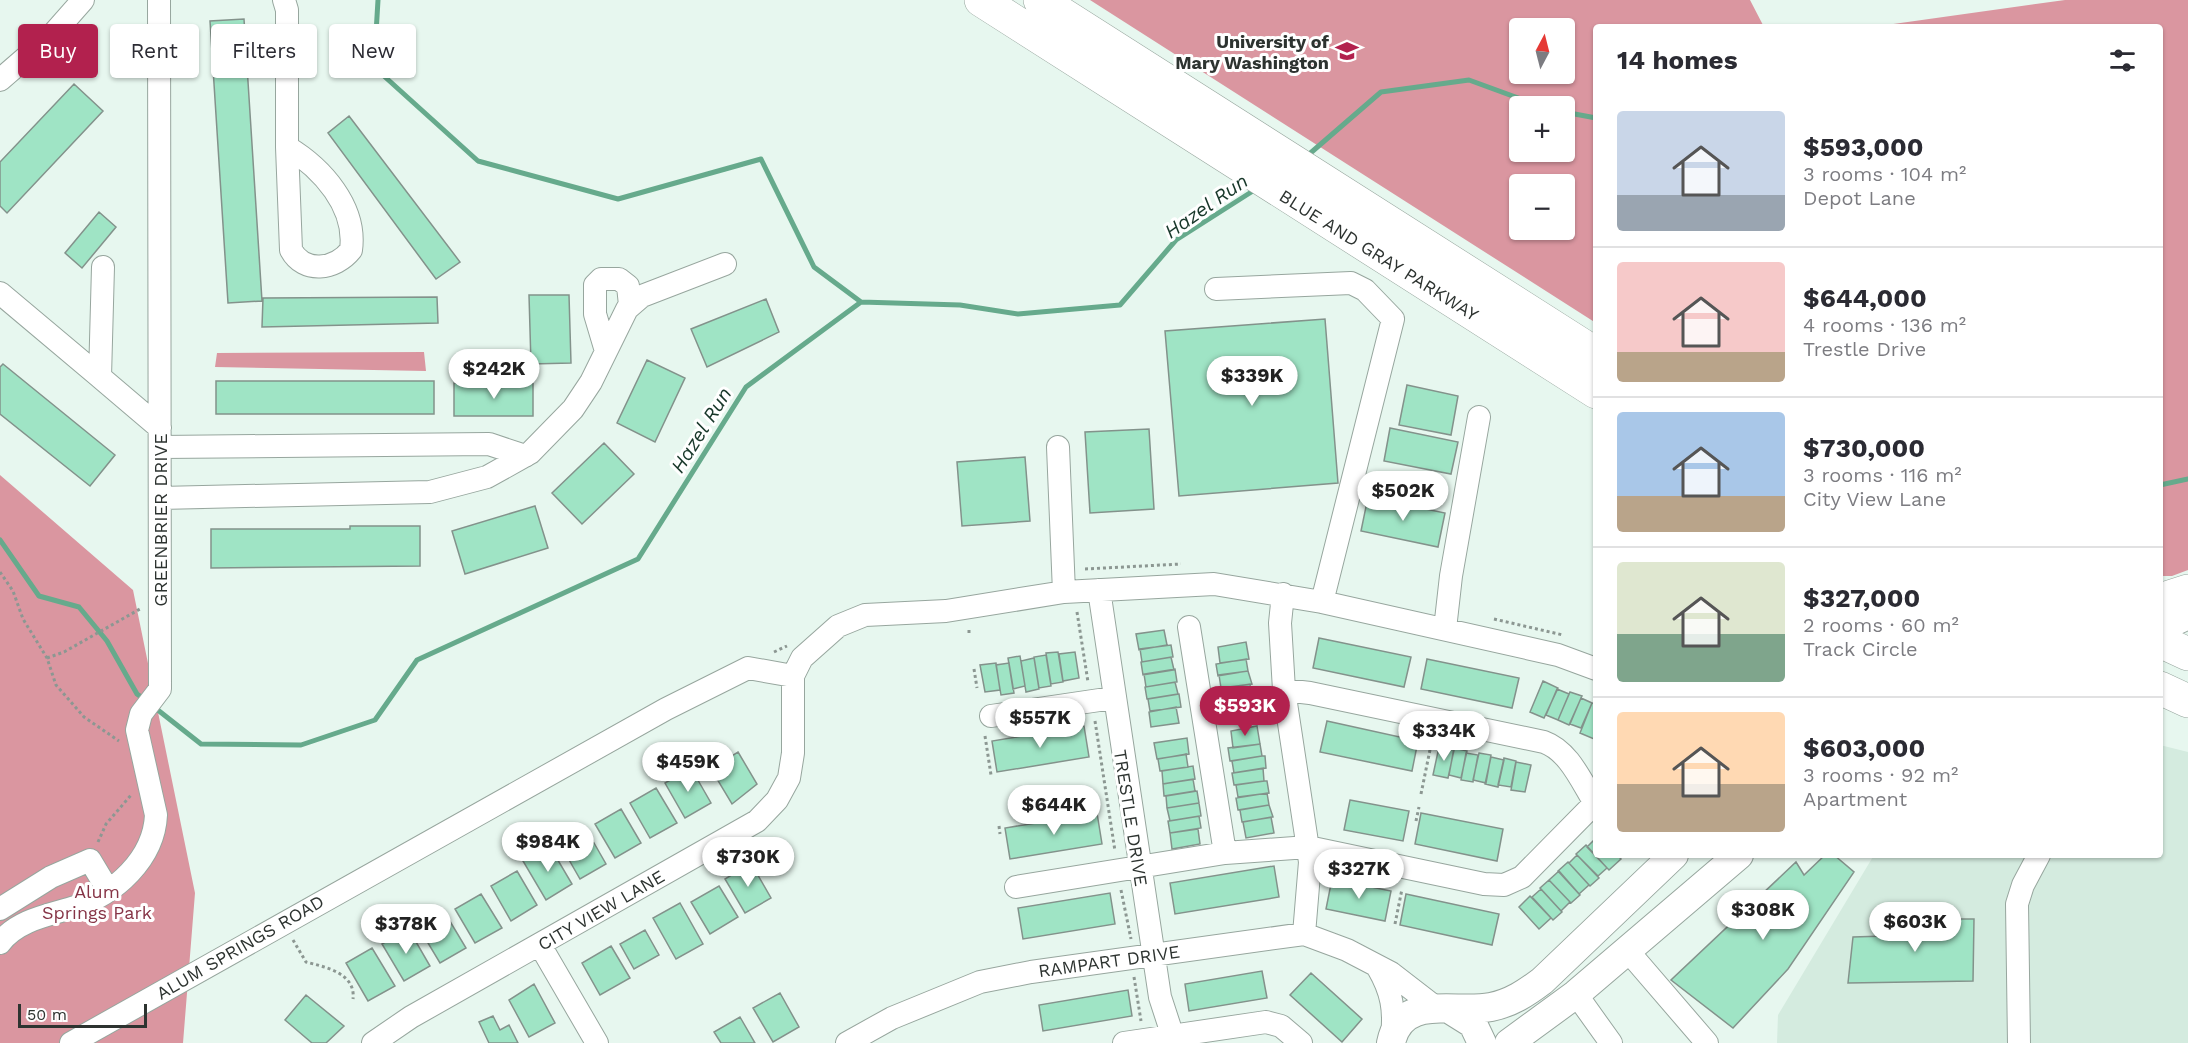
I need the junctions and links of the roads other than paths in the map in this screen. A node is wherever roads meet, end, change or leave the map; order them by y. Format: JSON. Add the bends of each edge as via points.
{"nodes":[{"id":1,"x":83,"y":0,"type":"edge"},
{"id":2,"x":159,"y":0,"type":"edge"},
{"id":3,"x":284,"y":0,"type":"edge"},
{"id":4,"x":981,"y":0,"type":"edge"},
{"id":5,"x":1040,"y":0,"type":"edge"},
{"id":6,"x":0,"y":80,"type":"edge"},
{"id":7,"x":287,"y":147,"type":"junction"},
{"id":8,"x":725,"y":264,"type":"dead end"},
{"id":9,"x":103,"y":267,"type":"dead end"},
{"id":10,"x":1216,"y":289,"type":"dead end"},
{"id":11,"x":0,"y":293,"type":"edge"},
{"id":12,"x":630,"y":305,"type":"junction"},
{"id":13,"x":606,"y":351,"type":"junction"},
{"id":14,"x":1593,"y":352,"type":"edge"},
{"id":15,"x":100,"y":377,"type":"junction"},
{"id":16,"x":1593,"y":390,"type":"edge"},
{"id":17,"x":1479,"y":417,"type":"dead end"},
{"id":18,"x":160,"y":437,"type":"junction"},
{"id":19,"x":1058,"y":447,"type":"dead end"},
{"id":20,"x":525,"y":456,"type":"junction"},
{"id":21,"x":160,"y":498,"type":"junction"},
{"id":22,"x":1099,"y":590,"type":"junction"},
{"id":23,"x":2188,"y":591,"type":"edge"},
{"id":24,"x":1283,"y":594,"type":"junction"},
{"id":25,"x":2163,"y":599,"type":"edge"},
{"id":26,"x":1070,"y":601,"type":"junction"},
{"id":27,"x":1322,"y":602,"type":"junction"},
{"id":28,"x":2188,"y":615,"type":"edge"},
{"id":29,"x":1189,"y":627,"type":"dead end"},
{"id":30,"x":1445,"y":629,"type":"junction"},
{"id":31,"x":2172,"y":645,"type":"edge"},
{"id":32,"x":1593,"y":668,"type":"edge"},
{"id":33,"x":793,"y":676,"type":"junction"},
{"id":34,"x":2163,"y":689,"type":"edge"},
{"id":35,"x":1284,"y":690,"type":"junction"},
{"id":36,"x":1113,"y":698,"type":"junction"},
{"id":37,"x":2188,"y":701,"type":"edge"},
{"id":38,"x":2163,"y":704,"type":"edge"},
{"id":39,"x":2188,"y":707,"type":"edge"},
{"id":40,"x":988,"y":726,"type":"road end"},
{"id":41,"x":1593,"y":800,"type":"edge"},
{"id":42,"x":1593,"y":805,"type":"edge"},
{"id":43,"x":1308,"y":847,"type":"junction"},
{"id":44,"x":1226,"y":853,"type":"junction"},
{"id":45,"x":1671,"y":858,"type":"edge"},
{"id":46,"x":2037,"y":858,"type":"edge"},
{"id":47,"x":1732,"y":859,"type":"edge"},
{"id":48,"x":1139,"y":867,"type":"junction"},
{"id":49,"x":1016,"y":887,"type":"dead end"},
{"id":50,"x":108,"y":890,"type":"junction"},
{"id":51,"x":0,"y":909,"type":"edge"},
{"id":52,"x":1304,"y":934,"type":"junction"},
{"id":53,"x":0,"y":943,"type":"edge"},
{"id":54,"x":540,"y":945,"type":"junction"},
{"id":55,"x":1627,"y":950,"type":"junction"},
{"id":56,"x":1154,"y":955,"type":"junction"},
{"id":57,"x":1377,"y":968,"type":"junction"},
{"id":58,"x":1576,"y":994,"type":"junction"},
{"id":59,"x":1442,"y":1008,"type":"junction"},
{"id":60,"x":1173,"y":1039,"type":"edge"},
{"id":61,"x":1391,"y":1040,"type":"edge"},
{"id":62,"x":71,"y":1043,"type":"edge"},
{"id":63,"x":374,"y":1043,"type":"edge"},
{"id":64,"x":597,"y":1043,"type":"edge"},
{"id":65,"x":847,"y":1043,"type":"edge"},
{"id":66,"x":1124,"y":1043,"type":"edge"},
{"id":67,"x":1301,"y":1043,"type":"edge"},
{"id":68,"x":1482,"y":1043,"type":"edge"},
{"id":69,"x":1509,"y":1043,"type":"edge"},
{"id":70,"x":1611,"y":1043,"type":"edge"},
{"id":71,"x":1707,"y":1043,"type":"edge"},
{"id":72,"x":2019,"y":1043,"type":"edge"}],
"edges":[{"from":1,"to":6,"type":"street","via":[[53,34]]},
{"from":2,"to":18,"type":"street","name":"GREENBRIER DRIVE"},
{"from":3,"to":7,"type":"street","via":[[288,10]]},
{"from":4,"to":16,"type":"highway","name":"BLUE AND GRAY PARKWAY"},
{"from":5,"to":14,"type":"highway","name":"BLUE AND GRAY PARKWAY"},
{"from":7,"to":7,"type":"street","via":[[291,250],[303,264],[332,266],[351,250],[351,222],[330,184]]},
{"from":8,"to":12,"type":"street","via":[[642,296]]},
{"from":9,"to":15,"type":"street"},
{"from":10,"to":27,"type":"street","via":[[1351,283],[1365,290],[1393,319]]},
{"from":11,"to":15,"type":"street"},
{"from":12,"to":13,"type":"street"},
{"from":12,"to":13,"type":"street","via":[[628,286],[619,279],[601,279],[595,285],[595,314]]},
{"from":13,"to":20,"type":"street","via":[[573,409]]},
{"from":15,"to":18,"type":"street"},
{"from":17,"to":30,"type":"street"},
{"from":18,"to":20,"type":"street","via":[[489,444]]},
{"from":18,"to":21,"type":"street","name":"GREENBRIER DRIVE"},
{"from":19,"to":26,"type":"street"},
{"from":20,"to":21,"type":"street","via":[[488,477],[430,492]]},
{"from":21,"to":50,"type":"street","name":"GREENBRIER DRIVE","via":[[160,689],[141,714],[137,730],[156,815],[155,828],[149,847],[131,871]]},
{"from":22,"to":24,"type":"street","via":[[1214,584]]},
{"from":22,"to":26,"type":"street"},
{"from":22,"to":36,"type":"street","name":"TRESTLE DRIVE"},
{"from":23,"to":25,"type":"highway"},
{"from":24,"to":27,"type":"street"},
{"from":24,"to":35,"type":"street","via":[[1280,623]]},
{"from":26,"to":33,"type":"street","via":[[865,615],[837,626],[822,638],[802,658]]},
{"from":27,"to":30,"type":"street"},
{"from":28,"to":31,"type":"main road"},
{"from":29,"to":44,"type":"street"},
{"from":30,"to":32,"type":"street","via":[[1558,655]]},
{"from":33,"to":54,"type":"street","name":"CITY VIEW LANE","via":[[793,753],[789,778],[777,800],[757,821]]},
{"from":33,"to":62,"type":"street","name":"ALUM SPRINGS ROAD","via":[[748,668],[666,709]]},
{"from":34,"to":37,"type":"highway"},
{"from":35,"to":41,"type":"street","via":[[1551,745],[1565,757]]},
{"from":35,"to":43,"type":"street"},
{"from":36,"to":40,"type":"street"},
{"from":36,"to":48,"type":"street","name":"TRESTLE DRIVE"},
{"from":38,"to":39,"type":"highway"},
{"from":42,"to":43,"type":"street","via":[[1522,877],[1504,885]]},
{"from":43,"to":44,"type":"street"},
{"from":43,"to":52,"type":"street","via":[[1311,873]]},
{"from":44,"to":48,"type":"street"},
{"from":45,"to":59,"type":"main road","via":[[1525,994],[1492,1007]]},
{"from":46,"to":72,"type":"street","via":[[2017,904]]},
{"from":47,"to":55,"type":"main road"},
{"from":48,"to":49,"type":"street"},
{"from":48,"to":56,"type":"street","name":"TRESTLE DRIVE"},
{"from":50,"to":51,"type":"street","via":[[90,860],[51,877]]},
{"from":50,"to":53,"type":"street","name":"GREENBRIER DRIVE","via":[[22,925]]},
{"from":52,"to":56,"type":"street","name":"RAMPART DRIVE"},
{"from":52,"to":57,"type":"street","name":"RAMPART DRIVE","via":[[1347,950]]},
{"from":54,"to":63,"type":"street","name":"CITY VIEW LANE","via":[[411,1017]]},
{"from":54,"to":64,"type":"street"},
{"from":55,"to":58,"type":"main road"},
{"from":55,"to":71,"type":"street"},
{"from":56,"to":60,"type":"street","name":"TRESTLE DRIVE","via":[[1160,997]]},
{"from":56,"to":65,"type":"street","name":"RAMPART DRIVE","via":[[980,982],[892,1018]]},
{"from":57,"to":59,"type":"street","name":"RAMPART DRIVE","via":[[1402,979]]},
{"from":57,"to":61,"type":"street","via":[[1392,998],[1395,1014]]},
{"from":58,"to":69,"type":"main road"},
{"from":58,"to":70,"type":"street"},
{"from":59,"to":61,"type":"main road","via":[[1421,1009],[1403,1019]]},
{"from":59,"to":68,"type":"main road","via":[[1473,1024]]},
{"from":60,"to":66,"type":"street"},
{"from":60,"to":67,"type":"street","via":[[1266,1022],[1281,1026]]}]}
